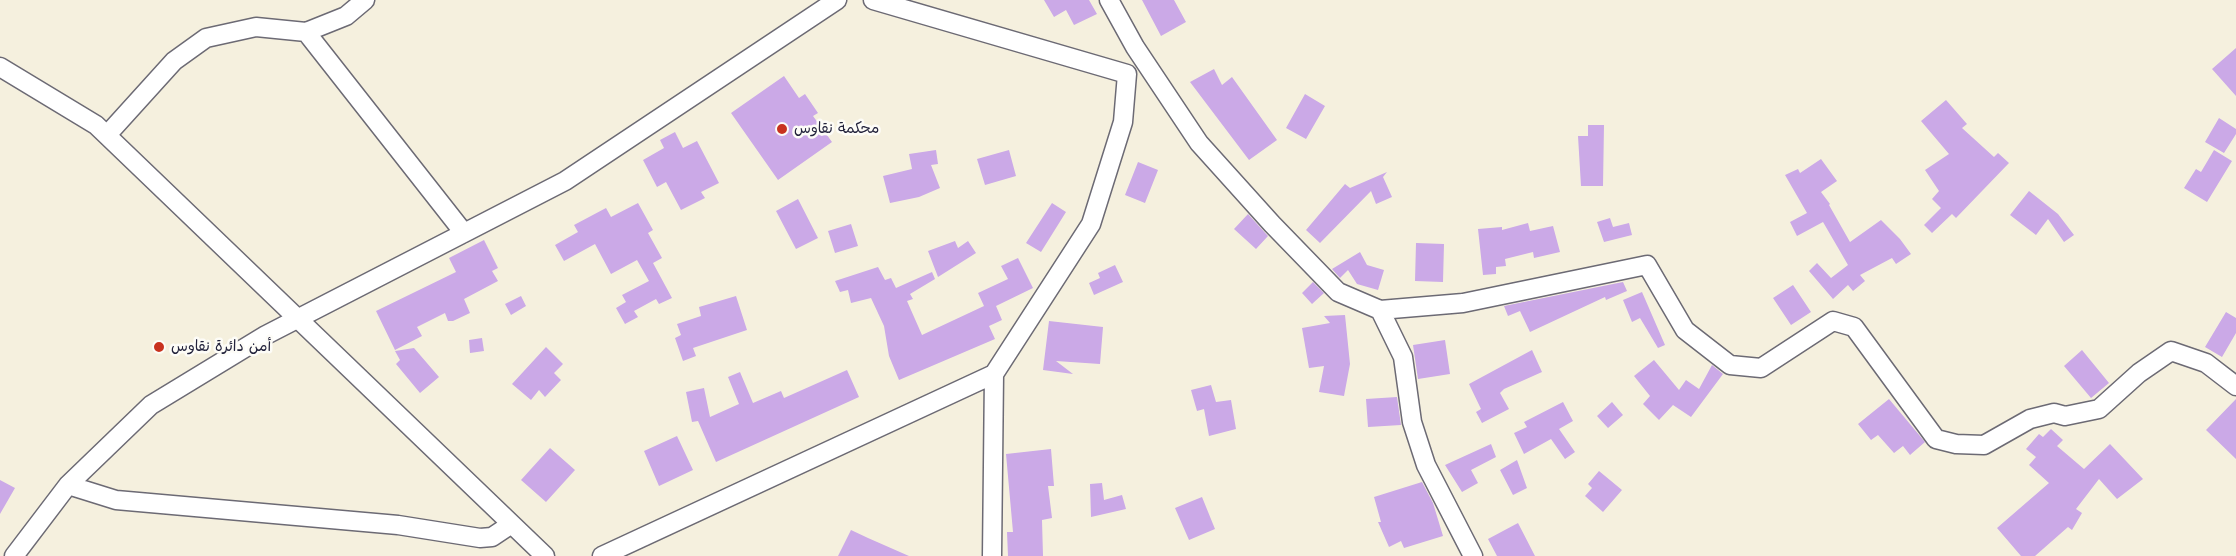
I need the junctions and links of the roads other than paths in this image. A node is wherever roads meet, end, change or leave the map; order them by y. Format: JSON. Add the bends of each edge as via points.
{"nodes":[{"id":1,"x":365,"y":0,"type":"edge"},
{"id":2,"x":837,"y":0,"type":"edge"},
{"id":3,"x":873,"y":0,"type":"edge"},
{"id":4,"x":1109,"y":0,"type":"edge"},
{"id":5,"x":306,"y":32,"type":"junction"},
{"id":6,"x":1135,"y":46,"type":"junction"},
{"id":7,"x":0,"y":67,"type":"edge"},
{"id":8,"x":1127,"y":74,"type":"junction"},
{"id":9,"x":107,"y":135,"type":"junction"},
{"id":10,"x":464,"y":233,"type":"junction"},
{"id":11,"x":1380,"y":310,"type":"junction"},
{"id":12,"x":299,"y":318,"type":"junction"},
{"id":13,"x":994,"y":374,"type":"junction"},
{"id":14,"x":2235,"y":384,"type":"edge"},
{"id":15,"x":68,"y":485,"type":"junction"},
{"id":16,"x":510,"y":525,"type":"junction"},
{"id":17,"x":14,"y":556,"type":"edge"},
{"id":18,"x":545,"y":556,"type":"edge"},
{"id":19,"x":602,"y":556,"type":"edge"},
{"id":20,"x":992,"y":556,"type":"edge"},
{"id":21,"x":1473,"y":556,"type":"edge"}],
"edges":[{"from":1,"to":5,"type":"street","via":[[346,16]]},
{"from":2,"to":10,"type":"street","via":[[565,182]]},
{"from":3,"to":8,"type":"street"},
{"from":4,"to":6,"type":"street"},
{"from":5,"to":9,"type":"street","via":[[256,27],[206,38],[174,61]]},
{"from":5,"to":10,"type":"street"},
{"from":6,"to":8,"type":"street"},
{"from":6,"to":11,"type":"street","via":[[1199,143],[1272,224],[1338,292]]},
{"from":7,"to":9,"type":"street"},
{"from":8,"to":13,"type":"street","via":[[1123,122],[1091,224]]},
{"from":9,"to":12,"type":"street"},
{"from":10,"to":12,"type":"street"},
{"from":11,"to":14,"type":"street","via":[[1463,303],[1647,265],[1685,330],[1730,365],[1761,368],[1833,321],[1854,327],[1936,439],[1956,444],[1984,445],[2030,419],[2099,409],[2171,351],[2206,363]]},
{"from":11,"to":21,"type":"street","via":[[1403,357],[1412,422],[1426,465]]},
{"from":12,"to":15,"type":"street","via":[[151,405]]},
{"from":12,"to":16,"type":"street"},
{"from":13,"to":19,"type":"street"},
{"from":13,"to":20,"type":"street"},
{"from":15,"to":16,"type":"street","via":[[116,500],[398,525],[480,538],[492,537]]},
{"from":15,"to":17,"type":"street"},
{"from":16,"to":18,"type":"street"}]}
